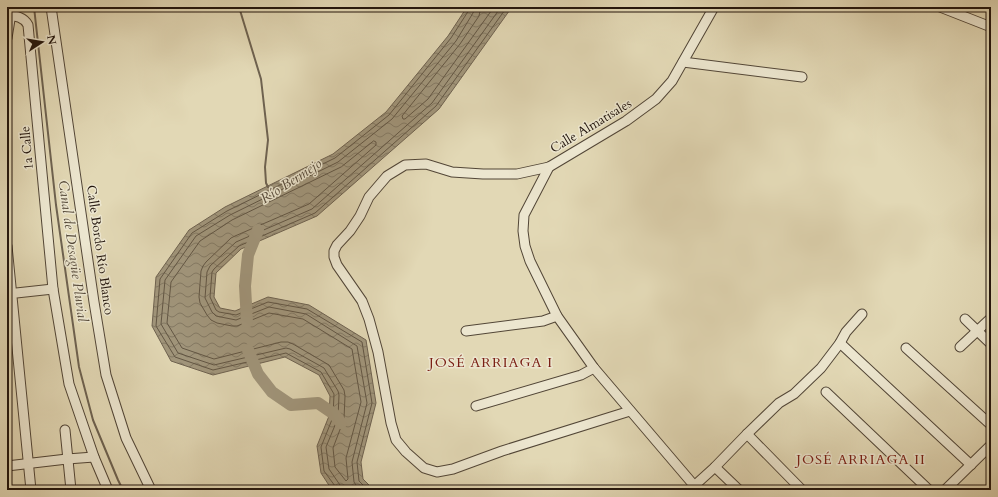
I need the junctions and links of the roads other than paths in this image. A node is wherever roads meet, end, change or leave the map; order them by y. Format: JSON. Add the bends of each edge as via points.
{"nodes":[{"id":1,"x":51,"y":7,"type":"edge"},
{"id":2,"x":714,"y":7,"type":"edge"},
{"id":3,"x":940,"y":7,"type":"edge"},
{"id":4,"x":10,"y":12,"type":"edge"},
{"id":5,"x":991,"y":27,"type":"edge"},
{"id":6,"x":7,"y":38,"type":"edge"},
{"id":7,"x":683,"y":62,"type":"junction"},
{"id":8,"x":802,"y":77,"type":"dead end"},
{"id":9,"x":549,"y":167,"type":"junction"},
{"id":10,"x":7,"y":246,"type":"edge"},
{"id":11,"x":53,"y":289,"type":"junction"},
{"id":12,"x":9,"y":294,"type":"edge"},
{"id":13,"x":862,"y":314,"type":"dead end"},
{"id":14,"x":557,"y":316,"type":"junction"},
{"id":15,"x":991,"y":318,"type":"edge"},
{"id":16,"x":966,"y":319,"type":"dead end"},
{"id":17,"x":466,"y":331,"type":"dead end"},
{"id":18,"x":978,"y":331,"type":"junction"},
{"id":19,"x":840,"y":343,"type":"junction"},
{"id":20,"x":991,"y":344,"type":"edge"},
{"id":21,"x":960,"y":347,"type":"dead end"},
{"id":22,"x":906,"y":348,"type":"dead end"},
{"id":23,"x":594,"y":368,"type":"junction"},
{"id":24,"x":826,"y":392,"type":"dead end"},
{"id":25,"x":476,"y":406,"type":"dead end"},
{"id":26,"x":630,"y":411,"type":"junction"},
{"id":27,"x":991,"y":425,"type":"edge"},
{"id":28,"x":65,"y":430,"type":"dead end"},
{"id":29,"x":747,"y":434,"type":"junction"},
{"id":30,"x":991,"y":445,"type":"edge"},
{"id":31,"x":94,"y":457,"type":"junction"},
{"id":32,"x":67,"y":459,"type":"junction"},
{"id":33,"x":28,"y":463,"type":"junction"},
{"id":34,"x":971,"y":465,"type":"junction"},
{"id":35,"x":7,"y":466,"type":"edge"},
{"id":36,"x":715,"y":467,"type":"junction"},
{"id":37,"x":696,"y":488,"type":"edge"},
{"id":38,"x":31,"y":490,"type":"edge"},
{"id":39,"x":71,"y":490,"type":"edge"},
{"id":40,"x":108,"y":490,"type":"edge"},
{"id":41,"x":151,"y":490,"type":"edge"},
{"id":42,"x":739,"y":490,"type":"edge"},
{"id":43,"x":802,"y":490,"type":"edge"},
{"id":44,"x":929,"y":490,"type":"edge"},
{"id":45,"x":945,"y":490,"type":"edge"}],
"edges":[{"from":1,"to":41,"type":"street","name":"Calle Bordo Río Blanco","via":[[106,375],[126,438]]},
{"from":2,"to":7,"type":"street","name":"Calle Almatisales"},
{"from":3,"to":5,"type":"street"},
{"from":4,"to":6,"type":"street"},
{"from":4,"to":11,"type":"street","name":"1a Calle","via":[[25,20],[29,31]]},
{"from":7,"to":8,"type":"street"},
{"from":7,"to":9,"type":"street","name":"Calle Almatisales","via":[[672,81],[656,99],[626,121]]},
{"from":9,"to":14,"type":"street","name":"Calle Almatisales","via":[[524,215],[523,231],[530,261]]},
{"from":9,"to":26,"type":"street","via":[[517,174],[483,174],[452,172],[426,164],[405,165],[387,176],[369,197],[350,231],[337,245],[334,257],[362,301],[369,320],[396,440],[424,468],[437,472],[454,469],[502,451]]},
{"from":10,"to":12,"type":"street"},
{"from":11,"to":12,"type":"street"},
{"from":11,"to":31,"type":"street","via":[[69,384]]},
{"from":12,"to":33,"type":"street"},
{"from":13,"to":19,"type":"street"},
{"from":14,"to":17,"type":"street","via":[[543,321]]},
{"from":14,"to":23,"type":"street","name":"Calle Almatisales"},
{"from":15,"to":18,"type":"street"},
{"from":16,"to":18,"type":"street"},
{"from":18,"to":20,"type":"street"},
{"from":18,"to":21,"type":"street"},
{"from":19,"to":29,"type":"street","via":[[810,379],[794,394],[779,403]]},
{"from":19,"to":34,"type":"street"},
{"from":22,"to":27,"type":"street"},
{"from":23,"to":25,"type":"street","via":[[580,375]]},
{"from":23,"to":26,"type":"street","name":"Calle Almatisales"},
{"from":24,"to":44,"type":"street"},
{"from":26,"to":37,"type":"street","name":"Calle Almatisales"},
{"from":28,"to":32,"type":"street"},
{"from":29,"to":36,"type":"street"},
{"from":29,"to":43,"type":"street"},
{"from":30,"to":34,"type":"street"},
{"from":31,"to":32,"type":"street"},
{"from":31,"to":40,"type":"street"},
{"from":32,"to":33,"type":"street"},
{"from":32,"to":39,"type":"street"},
{"from":33,"to":35,"type":"street"},
{"from":33,"to":38,"type":"street"},
{"from":34,"to":45,"type":"street"},
{"from":36,"to":37,"type":"street"},
{"from":36,"to":42,"type":"street"}]}
